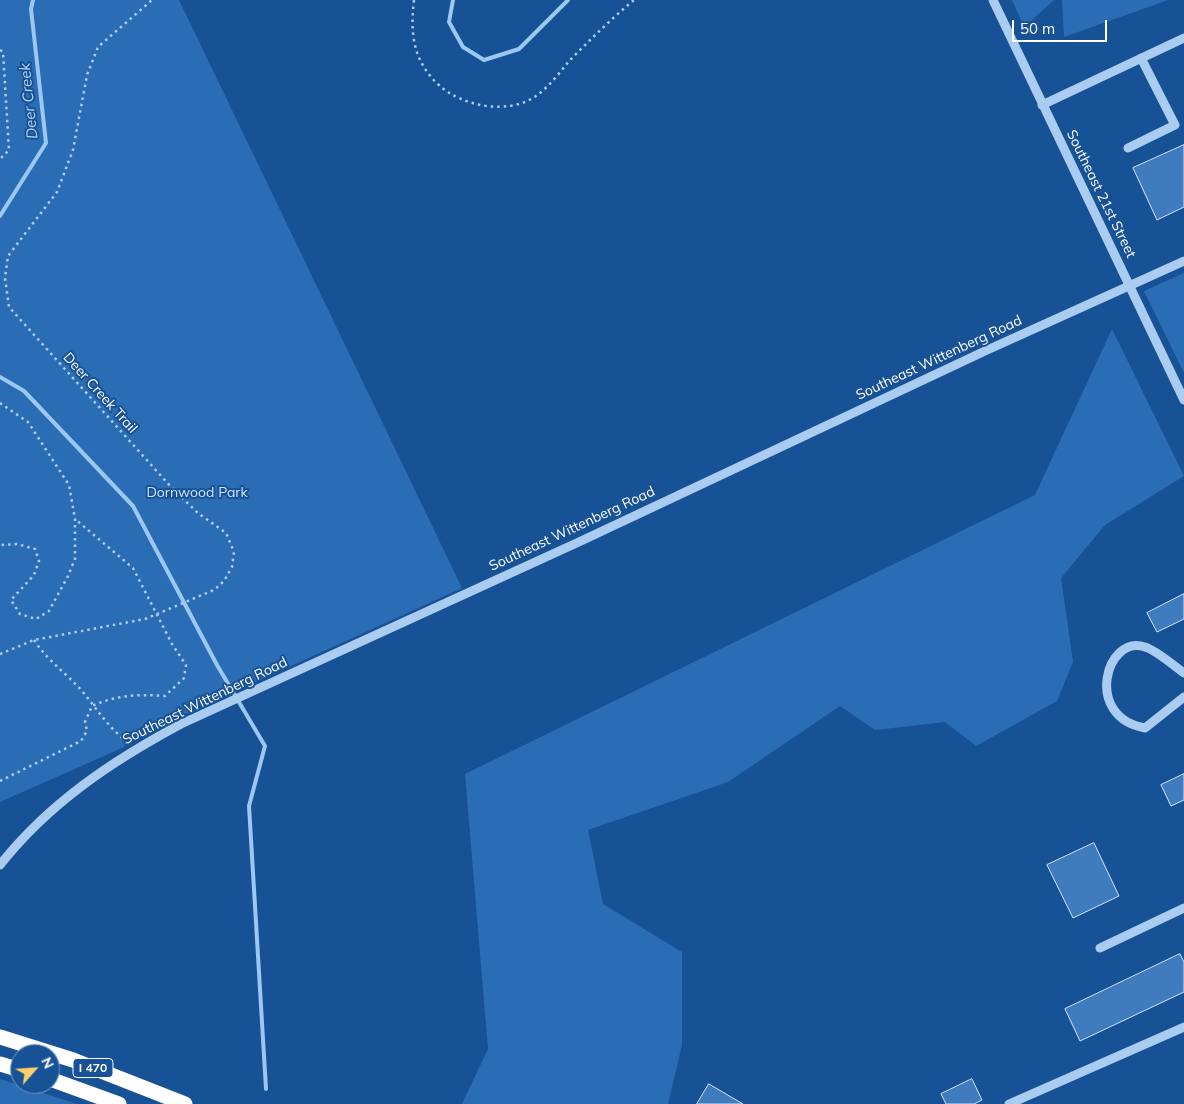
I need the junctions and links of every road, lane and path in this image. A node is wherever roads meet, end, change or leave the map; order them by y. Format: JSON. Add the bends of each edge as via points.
{"nodes":[{"id":1,"x":152,"y":0,"type":"edge"},
{"id":2,"x":414,"y":0,"type":"edge"},
{"id":3,"x":634,"y":0,"type":"edge"},
{"id":4,"x":993,"y":0,"type":"edge"},
{"id":5,"x":1184,"y":38,"type":"edge"},
{"id":6,"x":0,"y":50,"type":"edge"},
{"id":7,"x":1141,"y":58,"type":"junction"},
{"id":8,"x":1042,"y":105,"type":"junction"},
{"id":9,"x":1184,"y":121,"type":"edge"},
{"id":10,"x":1175,"y":125,"type":"junction"},
{"id":11,"x":1128,"y":148,"type":"dead end"},
{"id":12,"x":0,"y":159,"type":"edge"},
{"id":13,"x":1184,"y":261,"type":"edge"},
{"id":14,"x":1130,"y":285,"type":"junction"},
{"id":15,"x":1184,"y":400,"type":"edge"},
{"id":16,"x":0,"y":403,"type":"edge"},
{"id":17,"x":75,"y":519,"type":"junction"},
{"id":18,"x":0,"y":545,"type":"edge"},
{"id":19,"x":157,"y":614,"type":"junction"},
{"id":20,"x":34,"y":640,"type":"junction"},
{"id":21,"x":0,"y":654,"type":"edge"},
{"id":22,"x":1184,"y":672,"type":"edge"},
{"id":23,"x":1184,"y":697,"type":"edge"},
{"id":24,"x":92,"y":706,"type":"junction"},
{"id":25,"x":137,"y":748,"type":"junction"},
{"id":26,"x":0,"y":780,"type":"edge"},
{"id":27,"x":0,"y":865,"type":"edge"},
{"id":28,"x":1184,"y":908,"type":"edge"},
{"id":29,"x":1100,"y":948,"type":"dead end"},
{"id":30,"x":1184,"y":1027,"type":"edge"},
{"id":31,"x":0,"y":1037,"type":"edge"},
{"id":32,"x":60,"y":1083,"type":"edge"},
{"id":33,"x":119,"y":1104,"type":"edge"},
{"id":34,"x":185,"y":1104,"type":"edge"},
{"id":35,"x":1010,"y":1104,"type":"edge"}],
"edges":[{"from":1,"to":19,"type":"path","name":"Deer Creek Trail","via":[[98,47],[87,75],[67,167],[56,192],[8,256],[5,278],[9,307],[172,488],[198,513],[226,533],[234,552],[232,567],[224,581],[214,590]]},
{"from":2,"to":3,"type":"path","via":[[412,36],[417,57],[431,78],[446,92],[465,100],[501,107],[518,105],[536,96],[596,33]]},
{"from":4,"to":8,"type":"street","name":"Southeast 21st Street"},
{"from":5,"to":7,"type":"street"},
{"from":6,"to":12,"type":"path","via":[[3,52],[9,150]]},
{"from":7,"to":8,"type":"street"},
{"from":7,"to":10,"type":"street"},
{"from":8,"to":14,"type":"street","name":"Southeast 21st Street"},
{"from":9,"to":10,"type":"street"},
{"from":10,"to":11,"type":"street"},
{"from":13,"to":14,"type":"street","name":"Southeast Wittenberg Road"},
{"from":14,"to":15,"type":"street","name":"Southeast 21st Street"},
{"from":14,"to":25,"type":"street","name":"Southeast Wittenberg Road","via":[[581,541],[226,702]]},
{"from":16,"to":17,"type":"path","via":[[28,422],[63,474],[69,485]]},
{"from":17,"to":18,"type":"path","via":[[75,553],[68,576],[49,611],[36,619],[20,614],[12,600],[34,575],[39,561],[35,549],[17,544]]},
{"from":17,"to":19,"type":"path","via":[[133,568]]},
{"from":19,"to":20,"type":"path","name":"Deer Creek Trail"},
{"from":19,"to":24,"type":"path","via":[[186,665],[184,678],[165,696],[123,696]]},
{"from":20,"to":21,"type":"path","name":"Deer Creek Trail"},
{"from":20,"to":24,"type":"path"},
{"from":22,"to":23,"type":"street","via":[[1145,646],[1127,647],[1112,661],[1105,688],[1117,715],[1131,725],[1145,728]]},
{"from":24,"to":25,"type":"path","via":[[120,736]]},
{"from":24,"to":26,"type":"path","via":[[85,722],[87,731],[81,741]]},
{"from":25,"to":27,"type":"street","name":"Southeast Wittenberg Road","via":[[68,796],[28,833]]},
{"from":28,"to":29,"type":"street"},
{"from":30,"to":35,"type":"street"},
{"from":31,"to":34,"type":"highway","number":"I 470","via":[[73,1060]]},
{"from":32,"to":33,"type":"highway","number":"I 470"}]}
